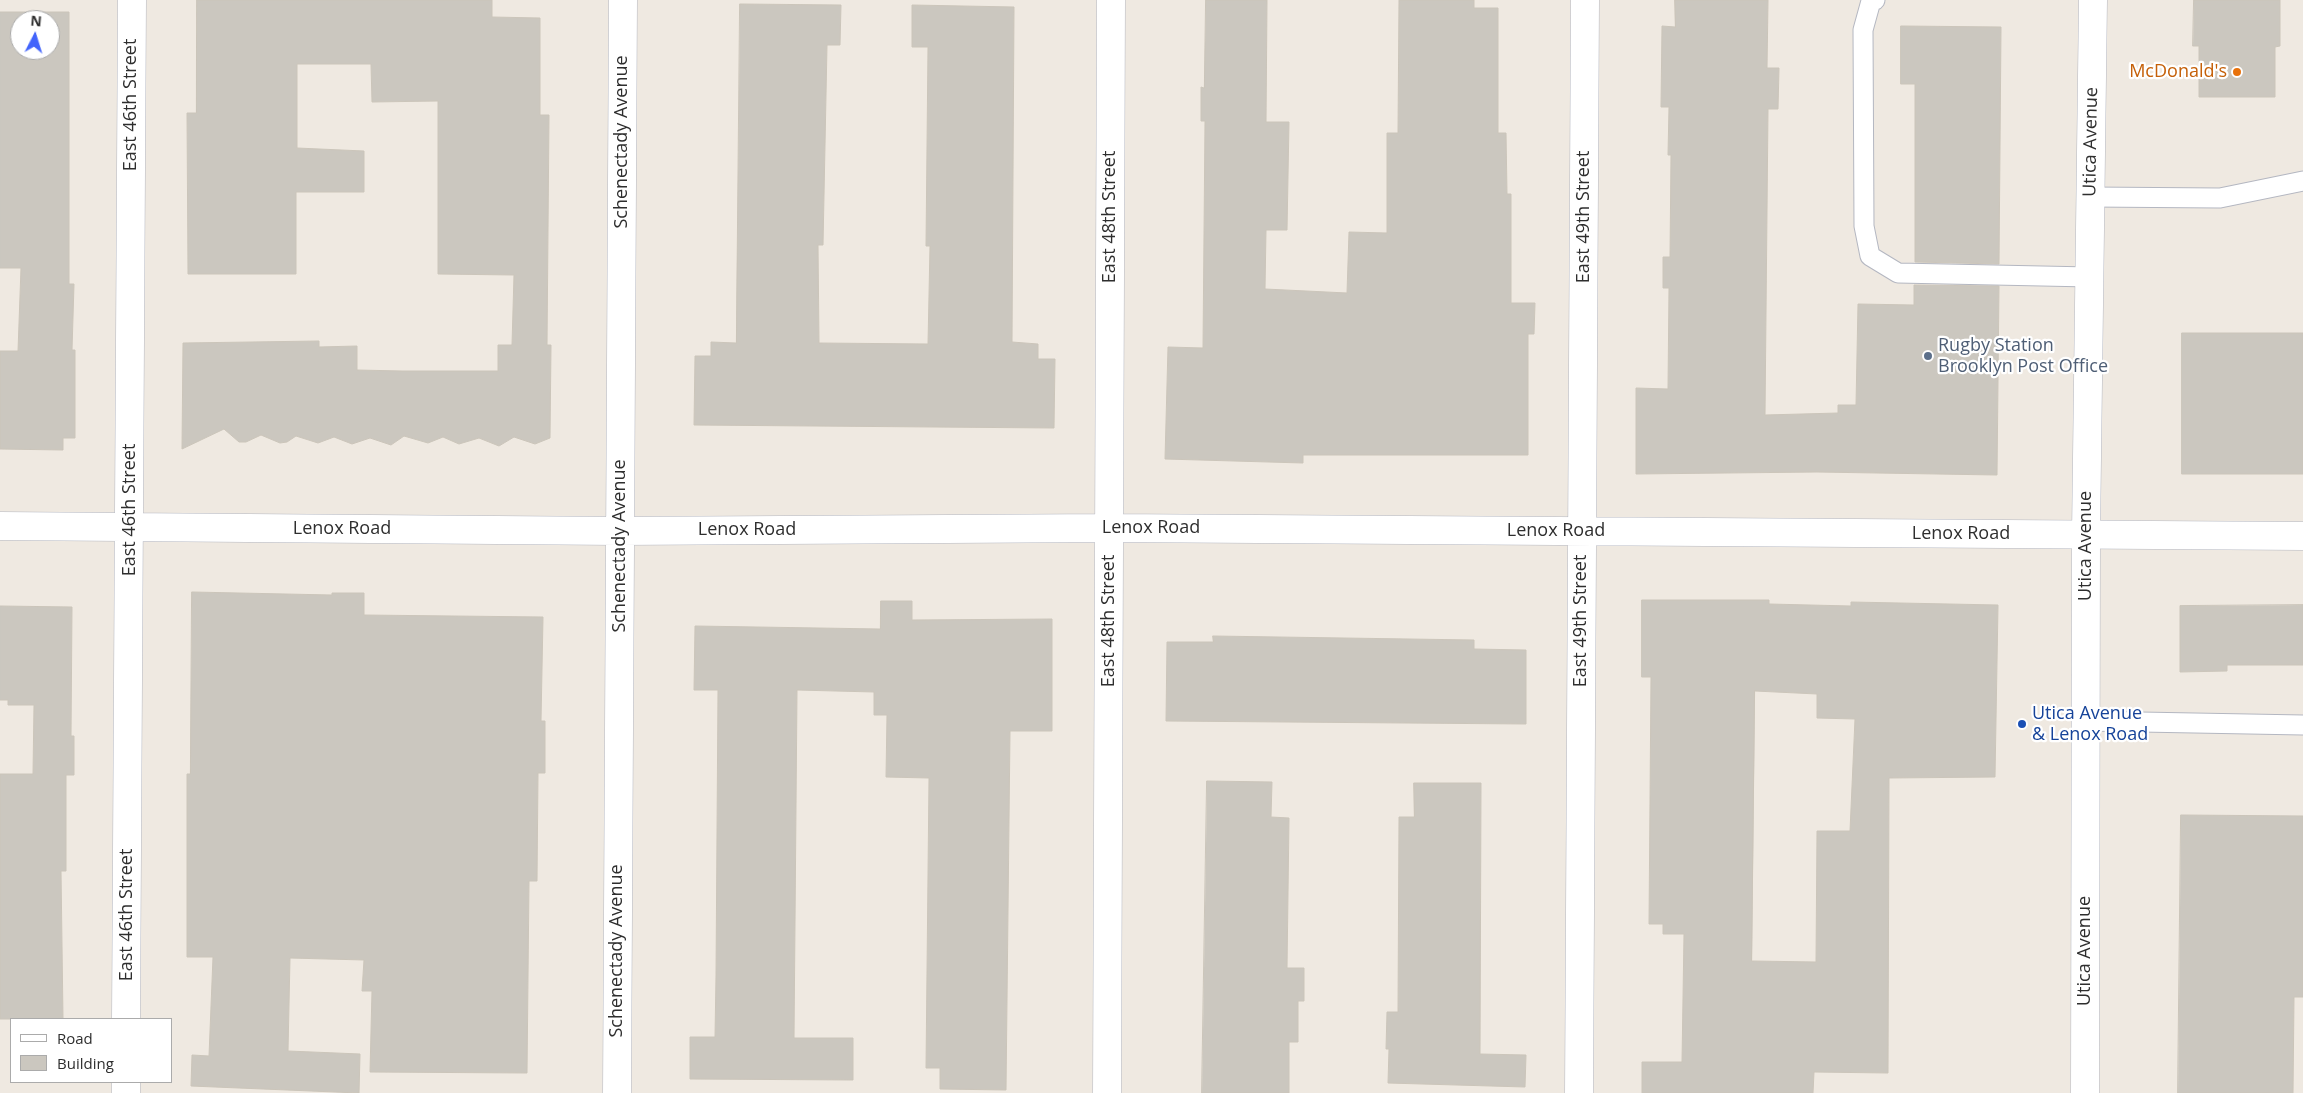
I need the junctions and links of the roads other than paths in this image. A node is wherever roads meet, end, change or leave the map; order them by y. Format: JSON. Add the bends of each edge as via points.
{"nodes":[{"id":1,"x":132,"y":0,"type":"edge"},
{"id":2,"x":623,"y":0,"type":"edge"},
{"id":3,"x":1111,"y":0,"type":"edge"},
{"id":4,"x":1585,"y":0,"type":"edge"},
{"id":5,"x":1875,"y":0,"type":"edge"},
{"id":6,"x":2093,"y":0,"type":"edge"},
{"id":7,"x":2303,"y":181,"type":"edge"},
{"id":8,"x":2090,"y":197,"type":"junction"},
{"id":9,"x":2090,"y":277,"type":"junction"},
{"id":10,"x":0,"y":526,"type":"edge"},
{"id":11,"x":130,"y":528,"type":"junction"},
{"id":12,"x":1109,"y":528,"type":"junction"},
{"id":13,"x":620,"y":531,"type":"junction"},
{"id":14,"x":1581,"y":531,"type":"junction"},
{"id":15,"x":2086,"y":534,"type":"junction"},
{"id":16,"x":2303,"y":536,"type":"edge"},
{"id":17,"x":2086,"y":721,"type":"junction"},
{"id":18,"x":2303,"y":725,"type":"edge"},
{"id":19,"x":126,"y":1018,"type":"edge"},
{"id":20,"x":617,"y":1093,"type":"edge"},
{"id":21,"x":1107,"y":1093,"type":"edge"},
{"id":22,"x":1579,"y":1093,"type":"edge"},
{"id":23,"x":2085,"y":1093,"type":"edge"}],
"edges":[{"from":1,"to":11,"type":"street","name":"East 46th Street"},
{"from":2,"to":13,"type":"street","name":"Schenectady Avenue"},
{"from":3,"to":12,"type":"street","name":"East 48th Street"},
{"from":4,"to":14,"type":"street","name":"East 49th Street"},
{"from":5,"to":9,"type":"lane","via":[[1863,30],[1864,226],[1870,256],[1898,273]]},
{"from":6,"to":8,"type":"street","name":"Utica Avenue"},
{"from":7,"to":8,"type":"lane","via":[[2220,198]]},
{"from":8,"to":9,"type":"street","name":"Utica Avenue"},
{"from":9,"to":15,"type":"street","name":"Utica Avenue"},
{"from":10,"to":11,"type":"street","name":"Lenox Road"},
{"from":11,"to":13,"type":"street","name":"Lenox Road"},
{"from":11,"to":19,"type":"street","name":"East 46th Street"},
{"from":12,"to":13,"type":"street","name":"Lenox Road"},
{"from":12,"to":14,"type":"street","name":"Lenox Road"},
{"from":12,"to":21,"type":"street","name":"East 48th Street"},
{"from":13,"to":20,"type":"street","name":"Schenectady Avenue"},
{"from":14,"to":15,"type":"street","name":"Lenox Road"},
{"from":14,"to":22,"type":"street","name":"East 49th Street"},
{"from":15,"to":16,"type":"street","name":"Lenox Road"},
{"from":15,"to":17,"type":"street","name":"Utica Avenue"},
{"from":17,"to":18,"type":"lane"},
{"from":17,"to":23,"type":"street","name":"Utica Avenue"}]}
